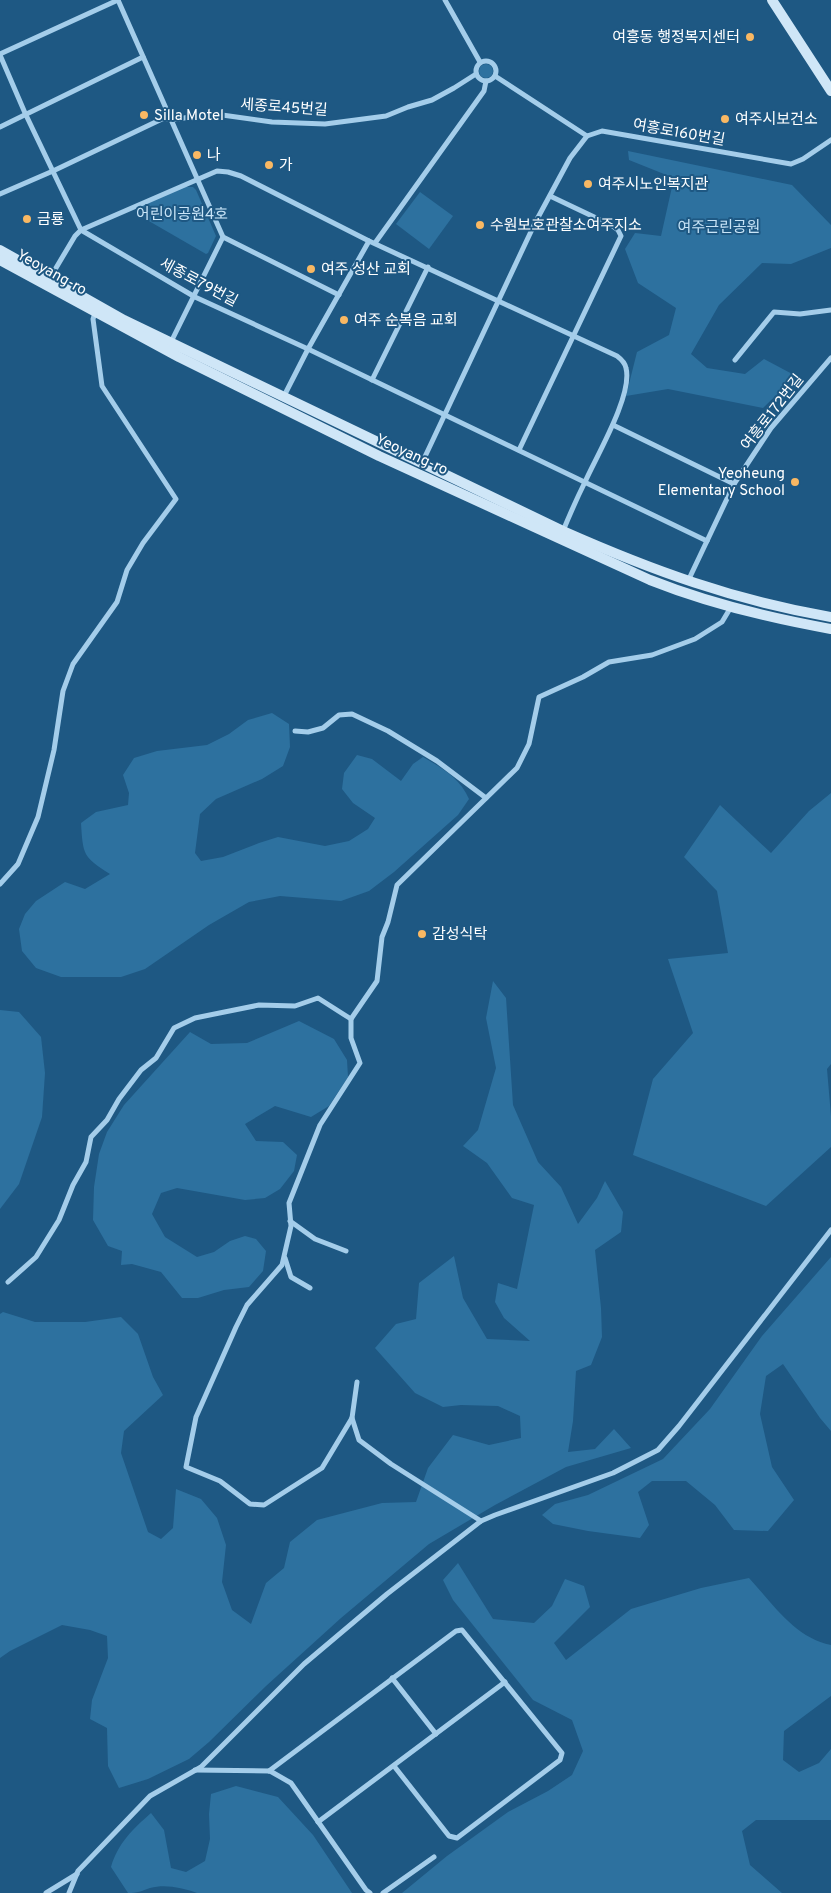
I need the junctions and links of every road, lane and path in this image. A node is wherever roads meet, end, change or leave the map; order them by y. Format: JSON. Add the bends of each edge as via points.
{"nodes":[{"id":1,"x":118,"y":0,"type":"edge"},
{"id":2,"x":445,"y":0,"type":"edge"},
{"id":3,"x":772,"y":0,"type":"edge"},
{"id":4,"x":0,"y":54,"type":"edge"},
{"id":5,"x":143,"y":57,"type":"junction"},
{"id":6,"x":480,"y":62,"type":"junction"},
{"id":7,"x":476,"y":74,"type":"junction"},
{"id":8,"x":495,"y":76,"type":"junction"},
{"id":9,"x":486,"y":81,"type":"junction"},
{"id":10,"x":831,"y":91,"type":"edge"},
{"id":11,"x":24,"y":113,"type":"junction"},
{"id":12,"x":171,"y":118,"type":"junction"},
{"id":13,"x":0,"y":126,"type":"edge"},
{"id":14,"x":587,"y":136,"type":"junction"},
{"id":15,"x":831,"y":140,"type":"edge"},
{"id":16,"x":53,"y":171,"type":"junction"},
{"id":17,"x":197,"y":178,"type":"junction"},
{"id":18,"x":0,"y":194,"type":"edge"},
{"id":19,"x":550,"y":196,"type":"junction"},
{"id":20,"x":82,"y":230,"type":"junction"},
{"id":21,"x":223,"y":237,"type":"junction"},
{"id":22,"x":372,"y":242,"type":"junction"},
{"id":23,"x":0,"y":250,"type":"edge"},
{"id":24,"x":0,"y":260,"type":"edge"},
{"id":25,"x":428,"y":267,"type":"junction"},
{"id":26,"x":50,"y":278,"type":"junction"},
{"id":27,"x":339,"y":295,"type":"junction"},
{"id":28,"x":195,"y":297,"type":"junction"},
{"id":29,"x":498,"y":300,"type":"junction"},
{"id":30,"x":97,"y":309,"type":"junction"},
{"id":31,"x":831,"y":310,"type":"edge"},
{"id":32,"x":575,"y":336,"type":"junction"},
{"id":33,"x":171,"y":342,"type":"junction"},
{"id":34,"x":308,"y":349,"type":"junction"},
{"id":35,"x":831,"y":358,"type":"edge"},
{"id":36,"x":735,"y":360,"type":"dead end"},
{"id":37,"x":372,"y":380,"type":"junction"},
{"id":38,"x":284,"y":396,"type":"junction"},
{"id":39,"x":444,"y":415,"type":"junction"},
{"id":40,"x":613,"y":425,"type":"junction"},
{"id":41,"x":519,"y":450,"type":"junction"},
{"id":42,"x":422,"y":463,"type":"junction"},
{"id":43,"x":417,"y":473,"type":"junction"},
{"id":44,"x":584,"y":482,"type":"junction"},
{"id":45,"x":734,"y":484,"type":"junction"},
{"id":46,"x":563,"y":531,"type":"junction"},
{"id":47,"x":706,"y":541,"type":"junction"},
{"id":48,"x":687,"y":582,"type":"junction"},
{"id":49,"x":733,"y":602,"type":"junction"},
{"id":50,"x":831,"y":617,"type":"edge"},
{"id":51,"x":831,"y":629,"type":"edge"},
{"id":52,"x":296,"y":731,"type":"dead end"},
{"id":53,"x":486,"y":798,"type":"junction"},
{"id":54,"x":0,"y":884,"type":"edge"},
{"id":55,"x":351,"y":1019,"type":"junction"},
{"id":56,"x":290,"y":1221,"type":"junction"},
{"id":57,"x":831,"y":1230,"type":"edge"},
{"id":58,"x":346,"y":1251,"type":"dead end"},
{"id":59,"x":284,"y":1255,"type":"junction"},
{"id":60,"x":8,"y":1282,"type":"dead end"},
{"id":61,"x":310,"y":1288,"type":"dead end"},
{"id":62,"x":357,"y":1382,"type":"dead end"},
{"id":63,"x":352,"y":1418,"type":"junction"},
{"id":64,"x":482,"y":1521,"type":"junction"},
{"id":65,"x":392,"y":1678,"type":"junction"},
{"id":66,"x":505,"y":1682,"type":"junction"},
{"id":67,"x":436,"y":1734,"type":"junction"},
{"id":68,"x":394,"y":1766,"type":"junction"},
{"id":69,"x":195,"y":1770,"type":"junction"},
{"id":70,"x":269,"y":1771,"type":"junction"},
{"id":71,"x":318,"y":1822,"type":"junction"},
{"id":72,"x":434,"y":1857,"type":"dead end"},
{"id":73,"x":77,"y":1874,"type":"junction"},
{"id":74,"x":46,"y":1893,"type":"edge"},
{"id":75,"x":69,"y":1893,"type":"edge"},
{"id":76,"x":370,"y":1893,"type":"edge"},
{"id":77,"x":383,"y":1893,"type":"edge"}],
"edges":[{"from":1,"to":4,"type":"street"},
{"from":1,"to":5,"type":"street"},
{"from":2,"to":6,"type":"street"},
{"from":3,"to":10,"type":"street"},
{"from":4,"to":11,"type":"street"},
{"from":5,"to":11,"type":"street"},
{"from":5,"to":12,"type":"street"},
{"from":6,"to":7,"type":"street"},
{"from":6,"to":8,"type":"street","via":[[487,60],[493,64]]},
{"from":7,"to":9,"type":"street","via":[[480,80]]},
{"from":7,"to":12,"type":"street","name":"세종로45번길","via":[[432,100],[386,116],[325,124],[272,122],[215,114]]},
{"from":8,"to":9,"type":"street"},
{"from":8,"to":14,"type":"street"},
{"from":9,"to":22,"type":"street","via":[[484,91]]},
{"from":11,"to":13,"type":"street"},
{"from":11,"to":16,"type":"street"},
{"from":12,"to":16,"type":"street","via":[[162,118]]},
{"from":12,"to":17,"type":"street"},
{"from":14,"to":15,"type":"street","name":"여흥로160번길","via":[[602,132],[791,164]]},
{"from":14,"to":19,"type":"street","via":[[570,158]]},
{"from":16,"to":18,"type":"street"},
{"from":16,"to":20,"type":"street"},
{"from":17,"to":20,"type":"street"},
{"from":17,"to":21,"type":"street"},
{"from":17,"to":22,"type":"street","via":[[217,171],[241,176]]},
{"from":19,"to":29,"type":"street"},
{"from":19,"to":32,"type":"street","via":[[611,225],[621,236]]},
{"from":20,"to":26,"type":"street"},
{"from":20,"to":28,"type":"street","name":"세종로79번길"},
{"from":21,"to":27,"type":"street"},
{"from":21,"to":28,"type":"street"},
{"from":22,"to":25,"type":"street"},
{"from":22,"to":27,"type":"street"},
{"from":23,"to":26,"type":"street","name":"Yeoyang-ro"},
{"from":24,"to":30,"type":"street","name":"Yeoyang-ro"},
{"from":25,"to":29,"type":"street"},
{"from":25,"to":37,"type":"street"},
{"from":26,"to":30,"type":"street","name":"Yeoyang-ro"},
{"from":27,"to":34,"type":"street"},
{"from":28,"to":33,"type":"street"},
{"from":28,"to":34,"type":"street","name":"세종로79번길"},
{"from":29,"to":32,"type":"street"},
{"from":29,"to":39,"type":"street"},
{"from":30,"to":33,"type":"street","name":"Yeoyang-ro"},
{"from":30,"to":43,"type":"street","name":"Yeoyang-ro","via":[[179,357]]},
{"from":30,"to":54,"type":"street","via":[[93,319],[102,386],[176,498],[127,570],[117,602],[73,664],[64,692],[38,817],[18,864]]},
{"from":31,"to":36,"type":"street","via":[[800,314],[774,312]]},
{"from":32,"to":40,"type":"street","via":[[617,356],[626,368],[626,387]]},
{"from":32,"to":41,"type":"street"},
{"from":33,"to":38,"type":"street","name":"Yeoyang-ro"},
{"from":34,"to":37,"type":"street"},
{"from":34,"to":38,"type":"street"},
{"from":35,"to":45,"type":"street","name":"여흥로172번길","via":[[771,428]]},
{"from":37,"to":39,"type":"street"},
{"from":38,"to":42,"type":"street","name":"Yeoyang-ro"},
{"from":39,"to":41,"type":"street"},
{"from":39,"to":42,"type":"street"},
{"from":40,"to":44,"type":"street"},
{"from":40,"to":45,"type":"street"},
{"from":41,"to":44,"type":"street"},
{"from":42,"to":43,"type":"street"},
{"from":42,"to":46,"type":"street","name":"Yeoyang-ro"},
{"from":43,"to":49,"type":"street","name":"Yeoyang-ro","via":[[650,580],[690,596]]},
{"from":44,"to":46,"type":"street"},
{"from":44,"to":47,"type":"street"},
{"from":45,"to":47,"type":"street","name":"여흥로172번길"},
{"from":46,"to":48,"type":"street","name":"Yeoyang-ro"},
{"from":47,"to":48,"type":"street","name":"여흥로172번길"},
{"from":48,"to":49,"type":"street","name":"Yeoyang-ro"},
{"from":49,"to":50,"type":"street","name":"Yeoyang-ro"},
{"from":49,"to":51,"type":"street","name":"Yeoyang-ro","via":[[786,621]]},
{"from":49,"to":53,"type":"street","via":[[722,622],[695,639],[652,655],[609,662],[583,678],[539,697],[529,744],[517,768]]},
{"from":52,"to":53,"type":"street","via":[[323,728],[339,715],[352,714],[388,731],[437,761]]},
{"from":53,"to":55,"type":"street","via":[[398,885],[382,936],[377,981]]},
{"from":55,"to":56,"type":"street","via":[[352,1038],[360,1063],[320,1126],[289,1204]]},
{"from":55,"to":60,"type":"street","via":[[318,998],[295,1006],[259,1005],[195,1018],[174,1028],[156,1058],[141,1070],[107,1120],[91,1137],[86,1162],[59,1220],[36,1257]]},
{"from":56,"to":58,"type":"street","via":[[315,1238]]},
{"from":56,"to":59,"type":"street"},
{"from":57,"to":64,"type":"street","via":[[658,1450],[613,1473]]},
{"from":59,"to":61,"type":"street","via":[[291,1277]]},
{"from":59,"to":63,"type":"street","via":[[282,1265],[247,1305],[236,1327],[196,1417],[186,1467],[220,1481],[250,1504],[264,1505],[322,1468]]},
{"from":62,"to":63,"type":"street"},
{"from":63,"to":64,"type":"street","via":[[359,1440]]},
{"from":64,"to":69,"type":"street","via":[[387,1594],[304,1664]]},
{"from":65,"to":66,"type":"street","via":[[456,1631],[462,1630]]},
{"from":65,"to":67,"type":"street"},
{"from":65,"to":70,"type":"street"},
{"from":66,"to":67,"type":"street"},
{"from":66,"to":68,"type":"street","via":[[562,1752],[560,1760],[456,1838],[449,1836]]},
{"from":67,"to":68,"type":"street"},
{"from":68,"to":71,"type":"street"},
{"from":69,"to":70,"type":"street"},
{"from":69,"to":73,"type":"street","via":[[150,1796]]},
{"from":70,"to":71,"type":"street","via":[[291,1783]]},
{"from":71,"to":76,"type":"street"},
{"from":72,"to":77,"type":"street"},
{"from":73,"to":74,"type":"street"},
{"from":73,"to":75,"type":"street"}]}
